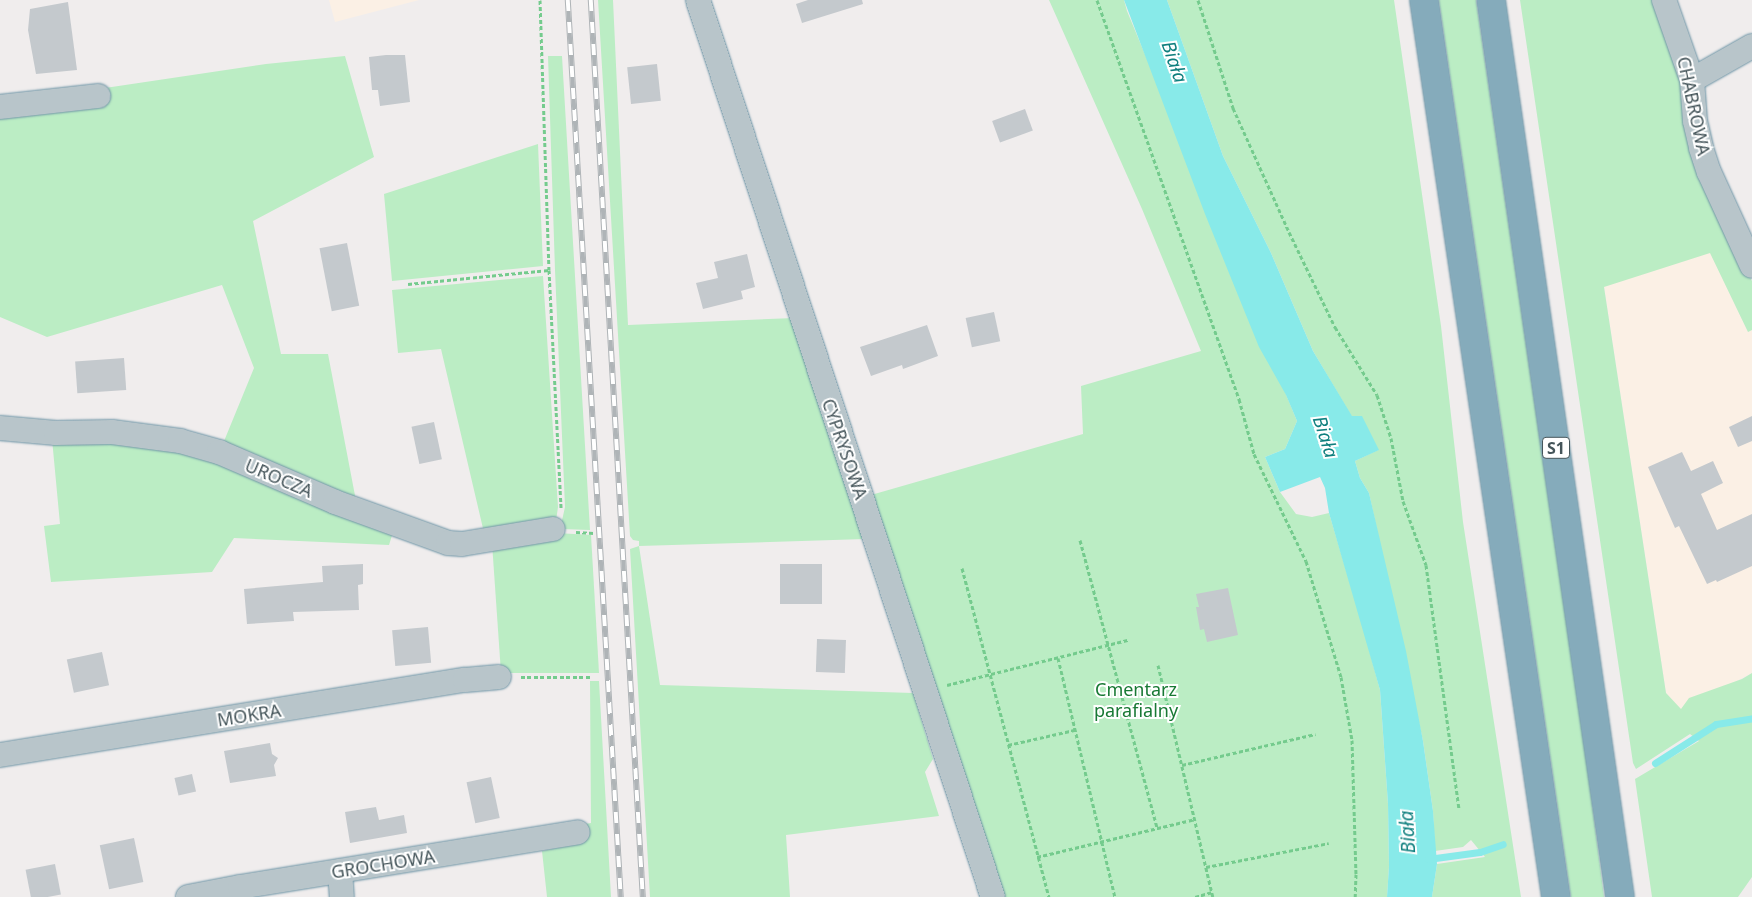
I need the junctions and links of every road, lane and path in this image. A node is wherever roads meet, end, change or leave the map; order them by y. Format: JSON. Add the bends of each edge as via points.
{"nodes":[{"id":1,"x":540,"y":0,"type":"edge"},
{"id":2,"x":698,"y":0,"type":"edge"},
{"id":3,"x":1097,"y":0,"type":"edge"},
{"id":4,"x":1198,"y":0,"type":"edge"},
{"id":5,"x":1424,"y":0,"type":"edge"},
{"id":6,"x":1491,"y":0,"type":"edge"},
{"id":7,"x":1664,"y":0,"type":"edge"},
{"id":8,"x":1752,"y":46,"type":"edge"},
{"id":9,"x":1692,"y":80,"type":"junction"},
{"id":10,"x":98,"y":96,"type":"dead end"},
{"id":11,"x":0,"y":107,"type":"edge"},
{"id":12,"x":1752,"y":266,"type":"edge"},
{"id":13,"x":549,"y":270,"type":"junction"},
{"id":14,"x":408,"y":284,"type":"dead end"},
{"id":15,"x":0,"y":428,"type":"edge"},
{"id":16,"x":553,"y":529,"type":"joint"},
{"id":17,"x":1080,"y":540,"type":"dead end"},
{"id":18,"x":962,"y":568,"type":"dead end"},
{"id":19,"x":1128,"y":640,"type":"dead end"},
{"id":20,"x":1109,"y":646,"type":"junction"},
{"id":21,"x":1058,"y":658,"type":"junction"},
{"id":22,"x":1158,"y":665,"type":"dead end"},
{"id":23,"x":990,"y":675,"type":"junction"},
{"id":24,"x":499,"y":677,"type":"joint"},
{"id":25,"x":590,"y":677,"type":"dead end"},
{"id":26,"x":931,"y":689,"type":"junction"},
{"id":27,"x":1074,"y":730,"type":"junction"},
{"id":28,"x":1314,"y":734,"type":"dead end"},
{"id":29,"x":1008,"y":746,"type":"junction"},
{"id":30,"x":0,"y":755,"type":"edge"},
{"id":31,"x":1182,"y":765,"type":"junction"},
{"id":32,"x":1459,"y":808,"type":"dead end"},
{"id":33,"x":1195,"y":819,"type":"junction"},
{"id":34,"x":1157,"y":828,"type":"junction"},
{"id":35,"x":578,"y":832,"type":"dead end"},
{"id":36,"x":1103,"y":841,"type":"junction"},
{"id":37,"x":1329,"y":843,"type":"dead end"},
{"id":38,"x":1037,"y":857,"type":"junction"},
{"id":39,"x":1206,"y":867,"type":"junction"},
{"id":40,"x":340,"y":870,"type":"junction"},
{"id":41,"x":1212,"y":892,"type":"junction"},
{"id":42,"x":188,"y":897,"type":"edge"},
{"id":43,"x":342,"y":897,"type":"edge"},
{"id":44,"x":993,"y":897,"type":"edge"},
{"id":45,"x":1049,"y":897,"type":"edge"},
{"id":46,"x":1115,"y":897,"type":"edge"},
{"id":47,"x":1195,"y":897,"type":"edge"},
{"id":48,"x":1213,"y":897,"type":"edge"},
{"id":49,"x":1355,"y":897,"type":"edge"},
{"id":50,"x":1556,"y":897,"type":"edge"},
{"id":51,"x":1620,"y":897,"type":"edge"}],
"edges":[{"from":1,"to":13,"type":"path"},
{"from":2,"to":26,"type":"street","name":"CYPRYSOWA"},
{"from":3,"to":49,"type":"path","via":[[1238,399],[1254,454],[1306,561],[1341,677],[1352,740]]},
{"from":4,"to":32,"type":"path","via":[[1234,108],[1288,232],[1335,327],[1377,395],[1403,501],[1426,564]]},
{"from":5,"to":50,"type":"highway"},
{"from":6,"to":51,"type":"highway","number":"S1"},
{"from":7,"to":9,"type":"street","name":"CHABROWA"},
{"from":8,"to":9,"type":"street"},
{"from":9,"to":12,"type":"street","name":"CHABROWA","via":[[1695,121],[1703,156]]},
{"from":10,"to":11,"type":"street"},
{"from":13,"to":14,"type":"path"},
{"from":13,"to":16,"type":"path","via":[[561,508],[560,518]]},
{"from":15,"to":16,"type":"street","name":"UROCZA","via":[[56,433],[112,432],[180,440],[219,452],[335,502],[448,543],[462,544]]},
{"from":17,"to":20,"type":"path"},
{"from":18,"to":23,"type":"path"},
{"from":19,"to":20,"type":"path"},
{"from":20,"to":21,"type":"path"},
{"from":20,"to":34,"type":"path"},
{"from":21,"to":23,"type":"path"},
{"from":21,"to":27,"type":"path"},
{"from":22,"to":31,"type":"path"},
{"from":23,"to":26,"type":"path"},
{"from":23,"to":29,"type":"path"},
{"from":24,"to":25,"type":"path"},
{"from":24,"to":30,"type":"street","name":"MOKRA"},
{"from":26,"to":44,"type":"street","name":"CYPRYSOWA"},
{"from":27,"to":29,"type":"path"},
{"from":27,"to":36,"type":"path"},
{"from":28,"to":31,"type":"path"},
{"from":29,"to":38,"type":"path"},
{"from":31,"to":33,"type":"path"},
{"from":33,"to":34,"type":"path"},
{"from":33,"to":39,"type":"path"},
{"from":34,"to":36,"type":"path"},
{"from":35,"to":40,"type":"street","name":"GROCHOWA"},
{"from":36,"to":38,"type":"path"},
{"from":36,"to":46,"type":"path"},
{"from":37,"to":39,"type":"path"},
{"from":38,"to":45,"type":"path"},
{"from":39,"to":41,"type":"path"},
{"from":40,"to":42,"type":"street","name":"GROCHOWA"},
{"from":40,"to":43,"type":"street"},
{"from":41,"to":47,"type":"path"},
{"from":41,"to":48,"type":"path"}]}
